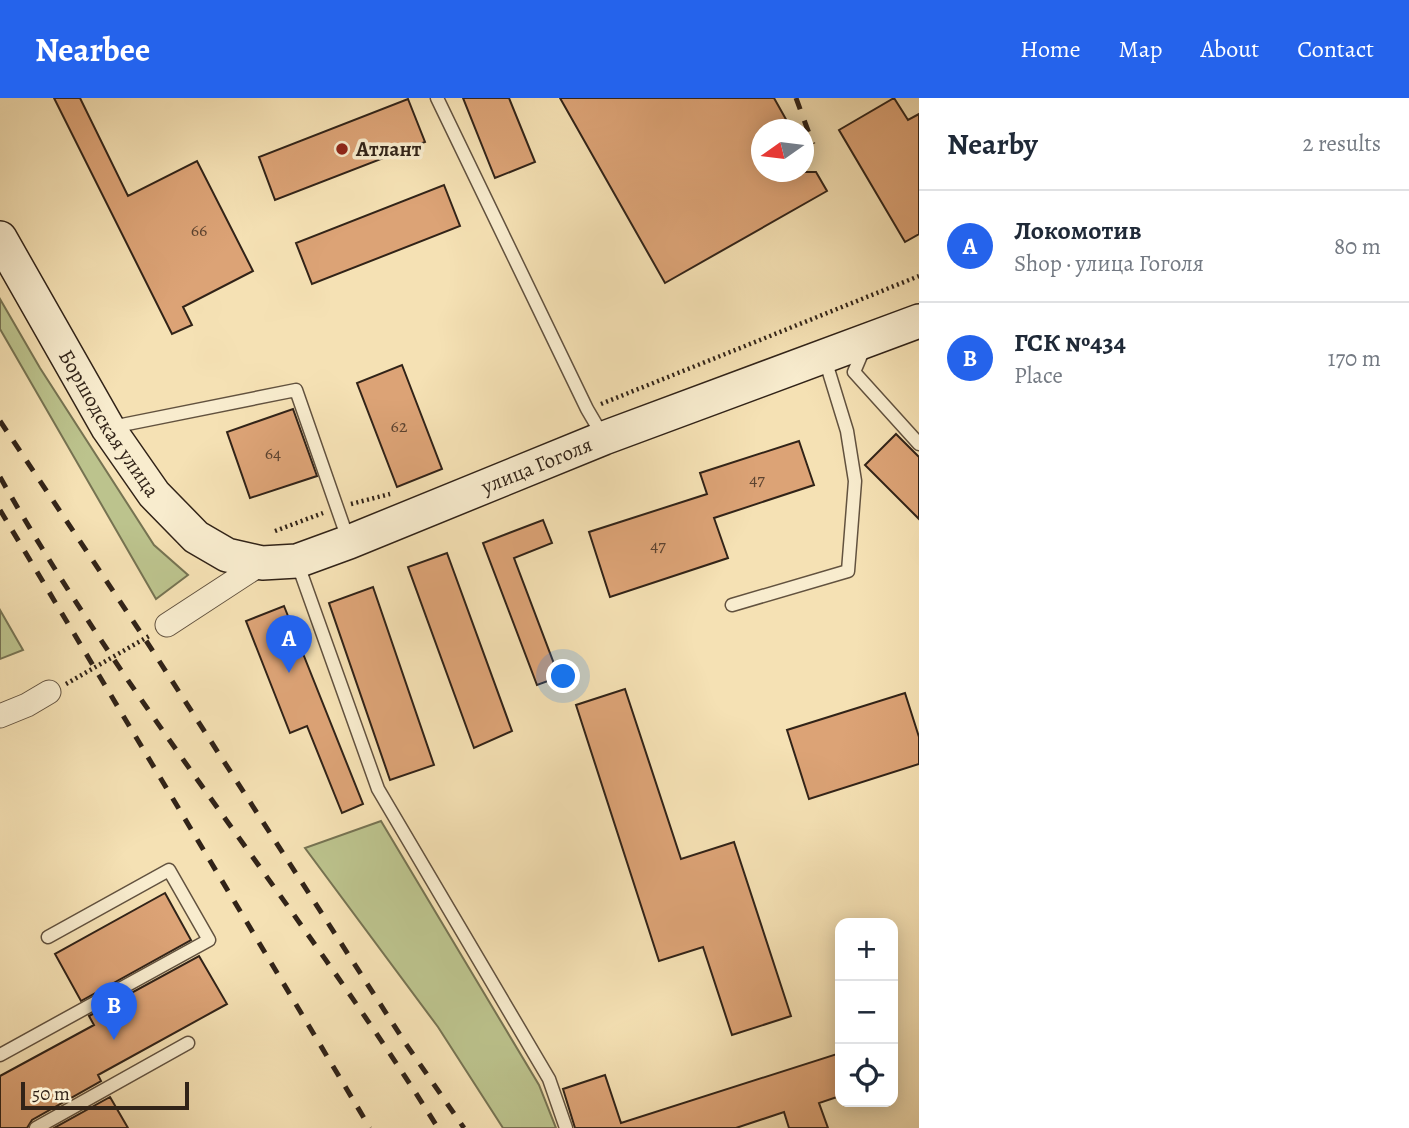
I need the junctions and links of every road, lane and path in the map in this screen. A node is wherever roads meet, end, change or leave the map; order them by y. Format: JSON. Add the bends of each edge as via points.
{"nodes":[{"id":1,"x":437,"y":98,"type":"edge"},
{"id":2,"x":0,"y":238,"type":"edge"},
{"id":3,"x":919,"y":321,"type":"edge"},
{"id":4,"x":868,"y":340,"type":"junction"},
{"id":5,"x":824,"y":356,"type":"junction"},
{"id":6,"x":108,"y":428,"type":"junction"},
{"id":7,"x":604,"y":438,"type":"junction"},
{"id":8,"x":919,"y":444,"type":"edge"},
{"id":9,"x":349,"y":542,"type":"junction"},
{"id":10,"x":297,"y":561,"type":"junction"},
{"id":11,"x":262,"y":563,"type":"junction"},
{"id":12,"x":732,"y":605,"type":"dead end"},
{"id":13,"x":167,"y":625,"type":"joint"},
{"id":14,"x":50,"y":692,"type":"joint"},
{"id":15,"x":0,"y":716,"type":"edge"},
{"id":16,"x":48,"y":937,"type":"dead end"},
{"id":17,"x":188,"y":1043,"type":"dead end"},
{"id":18,"x":0,"y":1055,"type":"edge"},
{"id":19,"x":36,"y":1128,"type":"edge"},
{"id":20,"x":566,"y":1128,"type":"edge"}],
"edges":[{"from":1,"to":7,"type":"lane"},
{"from":2,"to":6,"type":"street","name":"Боршодская улица"},
{"from":3,"to":4,"type":"street","name":"улица Гоголя"},
{"from":4,"to":5,"type":"street","name":"улица Гоголя"},
{"from":4,"to":8,"type":"lane","via":[[853,372]]},
{"from":5,"to":7,"type":"street","name":"улица Гоголя"},
{"from":5,"to":12,"type":"lane","via":[[847,431],[855,481],[848,571]]},
{"from":6,"to":9,"type":"lane","via":[[296,390]]},
{"from":6,"to":11,"type":"street","name":"Боршодская улица","via":[[154,494],[195,537],[227,555]]},
{"from":7,"to":9,"type":"street","name":"улица Гоголя"},
{"from":9,"to":10,"type":"street","name":"улица Гоголя"},
{"from":10,"to":11,"type":"street","name":"улица Гоголя"},
{"from":10,"to":20,"type":"lane","via":[[378,789],[549,1079]]},
{"from":11,"to":13,"type":"street","name":"улица Гоголя"},
{"from":13,"to":14,"type":"path"},
{"from":14,"to":15,"type":"street"},
{"from":16,"to":18,"type":"lane","via":[[169,870],[209,940]]},
{"from":17,"to":19,"type":"lane"}]}
